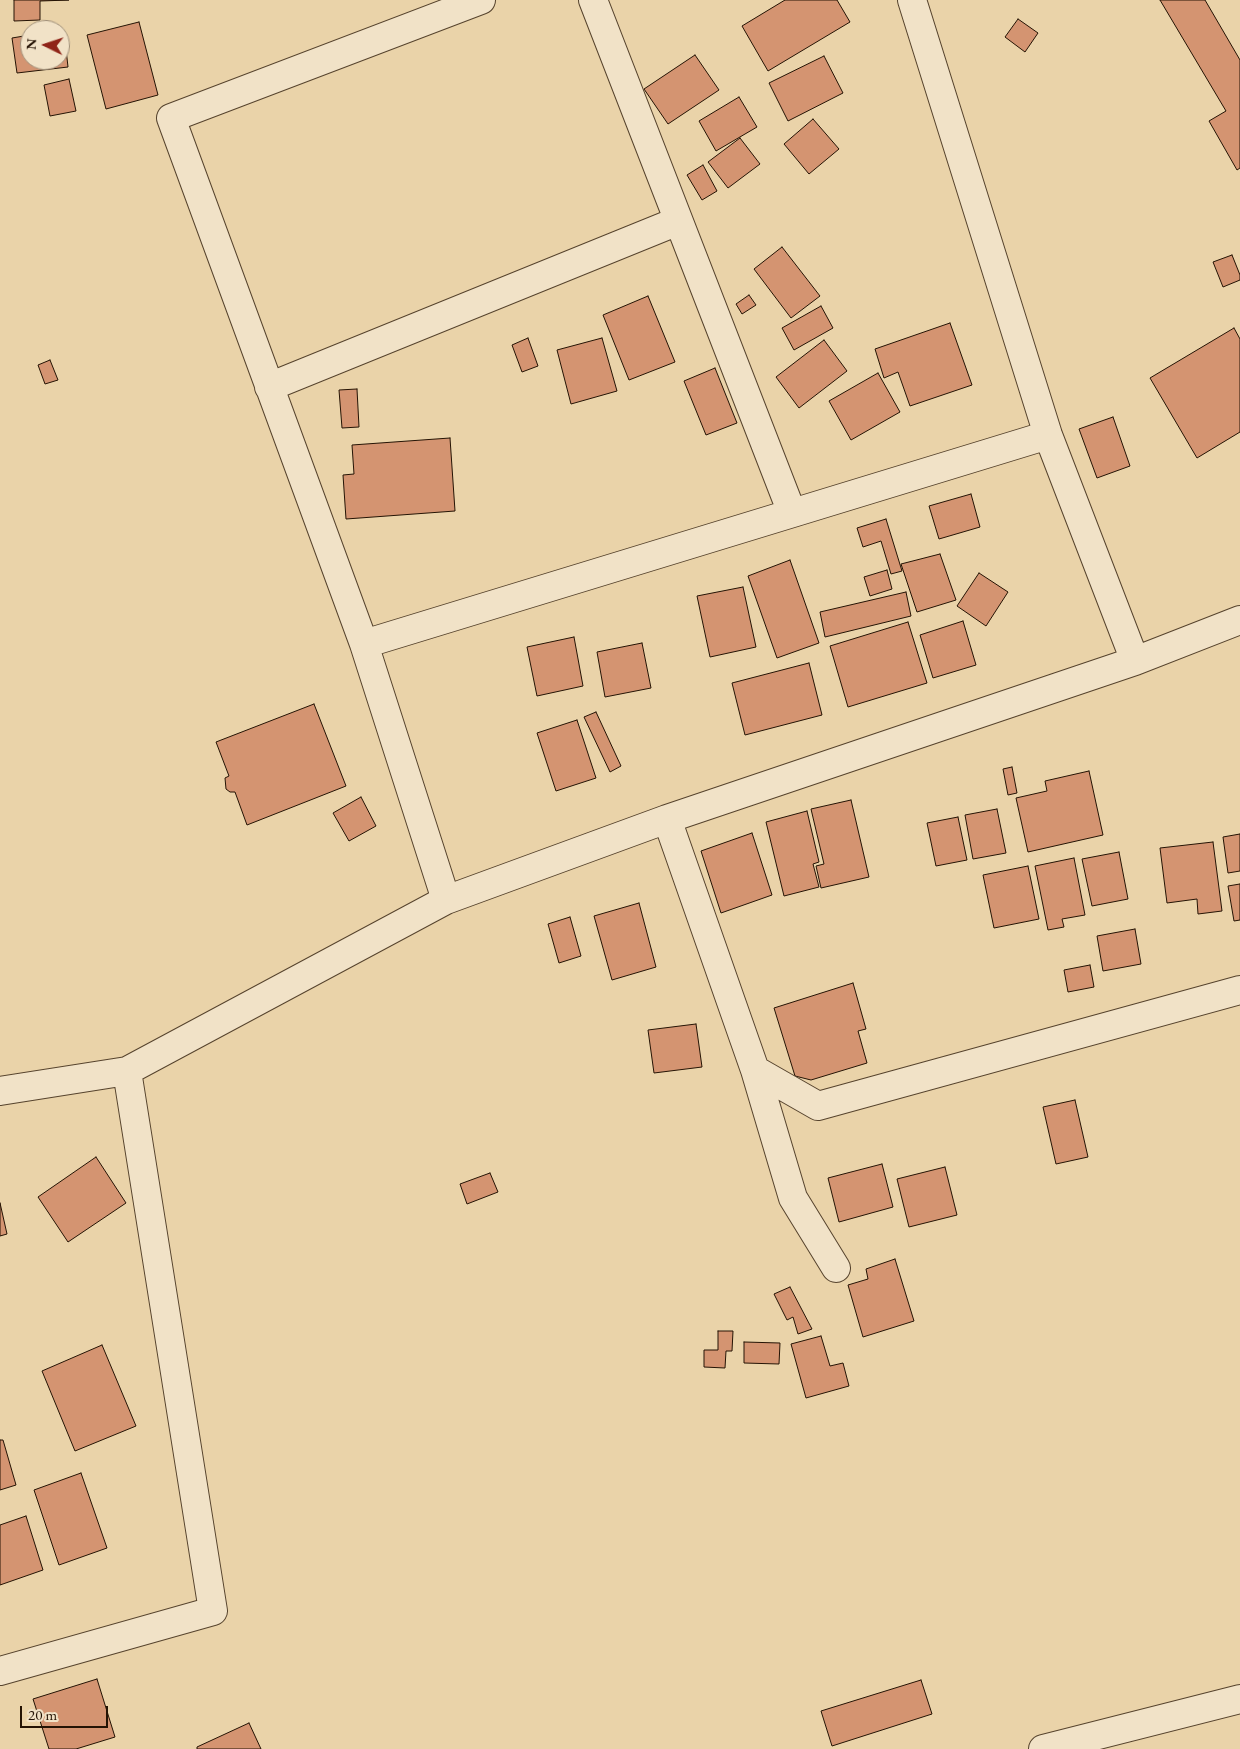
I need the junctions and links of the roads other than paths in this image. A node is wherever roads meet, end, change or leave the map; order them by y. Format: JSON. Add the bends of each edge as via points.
{"nodes":[{"id":1,"x":481,"y":0,"type":"edge"},
{"id":2,"x":593,"y":0,"type":"edge"},
{"id":3,"x":912,"y":0,"type":"edge"},
{"id":4,"x":678,"y":221,"type":"junction"},
{"id":5,"x":269,"y":387,"type":"junction"},
{"id":6,"x":1048,"y":435,"type":"junction"},
{"id":7,"x":792,"y":513,"type":"junction"},
{"id":8,"x":1240,"y":620,"type":"edge"},
{"id":9,"x":364,"y":644,"type":"junction"},
{"id":10,"x":1135,"y":661,"type":"junction"},
{"id":11,"x":667,"y":820,"type":"junction"},
{"id":12,"x":446,"y":900,"type":"junction"},
{"id":13,"x":1240,"y":990,"type":"edge"},
{"id":14,"x":127,"y":1070,"type":"junction"},
{"id":15,"x":755,"y":1070,"type":"junction"},
{"id":16,"x":0,"y":1090,"type":"edge"},
{"id":17,"x":836,"y":1268,"type":"dead end"},
{"id":18,"x":0,"y":1671,"type":"edge"},
{"id":19,"x":1240,"y":1699,"type":"edge"},
{"id":20,"x":1043,"y":1749,"type":"edge"}],
"edges":[{"from":1,"to":5,"type":"street","via":[[171,118]]},
{"from":2,"to":4,"type":"street"},
{"from":3,"to":6,"type":"street"},
{"from":4,"to":5,"type":"street"},
{"from":4,"to":7,"type":"street"},
{"from":5,"to":9,"type":"street"},
{"from":6,"to":7,"type":"street"},
{"from":6,"to":10,"type":"street"},
{"from":7,"to":9,"type":"street"},
{"from":8,"to":10,"type":"street"},
{"from":9,"to":12,"type":"street"},
{"from":10,"to":11,"type":"street"},
{"from":11,"to":12,"type":"street"},
{"from":11,"to":15,"type":"street"},
{"from":12,"to":14,"type":"street"},
{"from":13,"to":15,"type":"street","via":[[818,1106]]},
{"from":14,"to":16,"type":"street"},
{"from":14,"to":18,"type":"street","via":[[213,1611]]},
{"from":15,"to":17,"type":"street","via":[[793,1198]]},
{"from":19,"to":20,"type":"street"}]}
